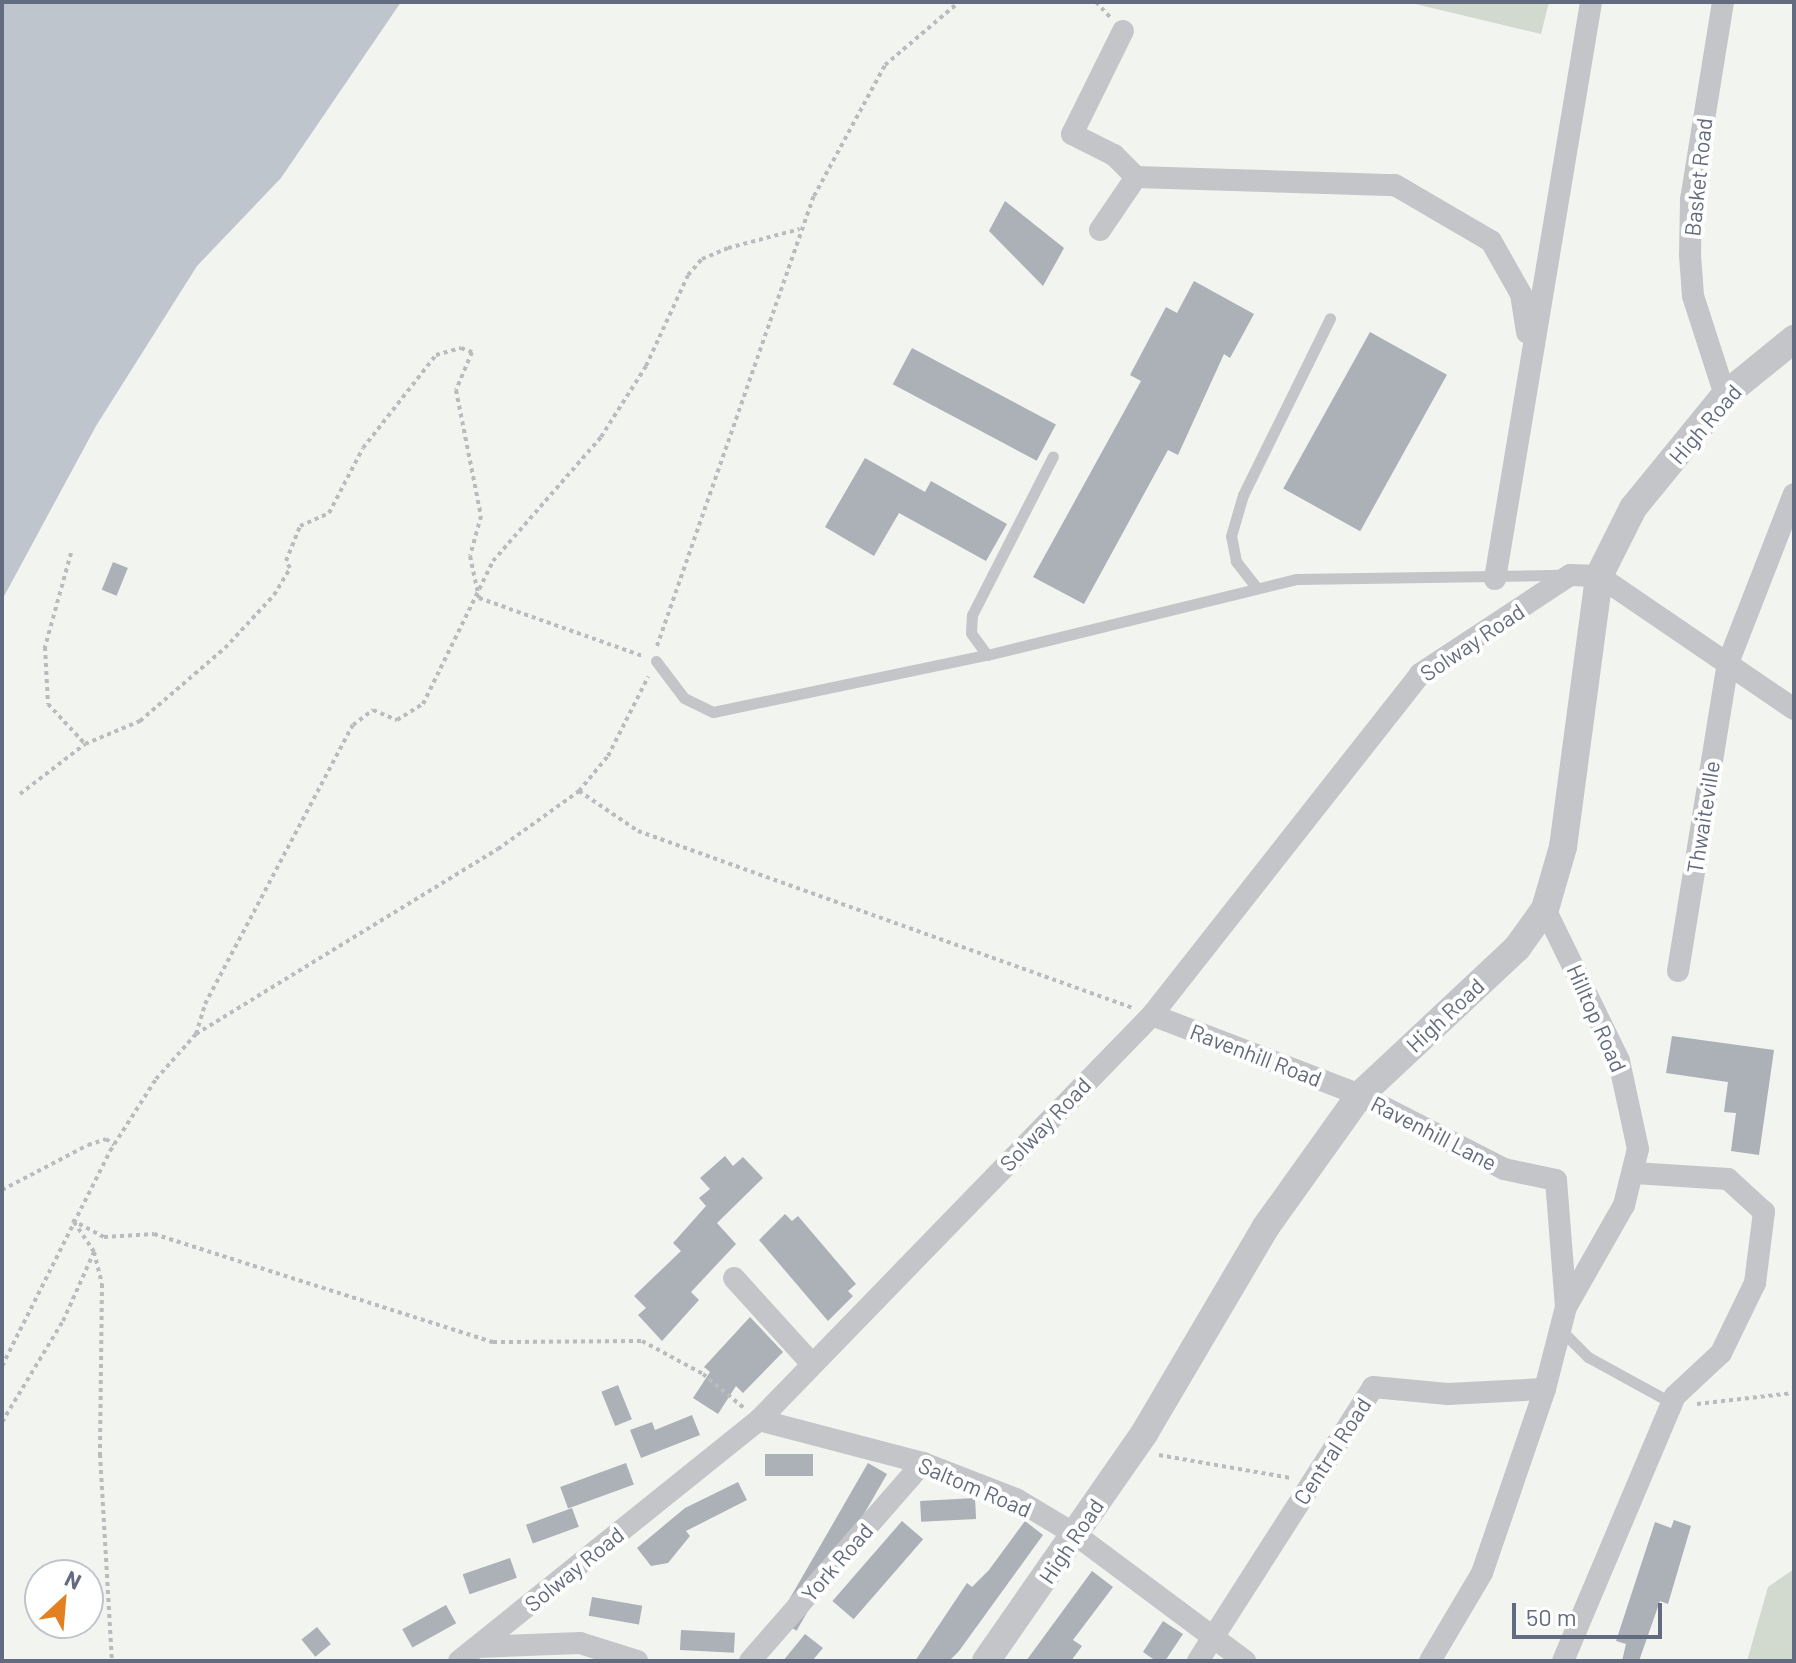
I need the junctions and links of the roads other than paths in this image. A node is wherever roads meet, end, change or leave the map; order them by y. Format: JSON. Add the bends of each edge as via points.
{"nodes":[{"id":1,"x":1591,"y":2,"type":"edge"},
{"id":2,"x":1723,"y":2,"type":"edge"},
{"id":3,"x":1123,"y":31,"type":"dead end"},
{"id":4,"x":1136,"y":177,"type":"junction"},
{"id":5,"x":1100,"y":230,"type":"dead end"},
{"id":6,"x":1330,"y":318,"type":"dead end"},
{"id":7,"x":1794,"y":339,"type":"edge"},
{"id":8,"x":1530,"y":350,"type":"junction"},
{"id":9,"x":1725,"y":395,"type":"junction"},
{"id":10,"x":1053,"y":456,"type":"dead end"},
{"id":11,"x":1794,"y":494,"type":"edge"},
{"id":12,"x":1570,"y":575,"type":"junction"},
{"id":13,"x":1599,"y":576,"type":"junction"},
{"id":14,"x":1495,"y":579,"type":"junction"},
{"id":15,"x":1256,"y":587,"type":"junction"},
{"id":16,"x":987,"y":655,"type":"junction"},
{"id":17,"x":656,"y":661,"type":"road end"},
{"id":18,"x":1728,"y":663,"type":"junction"},
{"id":19,"x":1794,"y":709,"type":"edge"},
{"id":20,"x":1545,"y":909,"type":"junction"},
{"id":21,"x":1678,"y":971,"type":"dead end"},
{"id":22,"x":1152,"y":1015,"type":"junction"},
{"id":23,"x":1360,"y":1095,"type":"junction"},
{"id":24,"x":1634,"y":1173,"type":"junction"},
{"id":25,"x":1556,"y":1180,"type":"joint"},
{"id":26,"x":734,"y":1278,"type":"dead end"},
{"id":27,"x":1563,"y":1317,"type":"junction"},
{"id":28,"x":812,"y":1364,"type":"junction"},
{"id":29,"x":1545,"y":1389,"type":"junction"},
{"id":30,"x":1671,"y":1405,"type":"junction"},
{"id":31,"x":759,"y":1420,"type":"junction"},
{"id":32,"x":923,"y":1463,"type":"junction"},
{"id":33,"x":1076,"y":1535,"type":"junction"},
{"id":34,"x":1213,"y":1637,"type":"junction"},
{"id":35,"x":477,"y":1647,"type":"junction"},
{"id":36,"x":459,"y":1661,"type":"edge"},
{"id":37,"x":637,"y":1661,"type":"edge"},
{"id":38,"x":750,"y":1661,"type":"edge"},
{"id":39,"x":986,"y":1661,"type":"edge"},
{"id":40,"x":1198,"y":1661,"type":"edge"},
{"id":41,"x":1245,"y":1661,"type":"edge"},
{"id":42,"x":1430,"y":1661,"type":"edge"},
{"id":43,"x":1563,"y":1661,"type":"edge"}],
"edges":[{"from":1,"to":8,"type":"street"},
{"from":2,"to":9,"type":"street","name":"Basket Road","via":[[1691,200],[1690,255],[1703,335]]},
{"from":3,"to":4,"type":"street","via":[[1072,134],[1114,155]]},
{"from":4,"to":5,"type":"street"},
{"from":4,"to":8,"type":"street","via":[[1395,185],[1491,241],[1521,294]]},
{"from":6,"to":15,"type":"lane","via":[[1243,495],[1231,536],[1236,561]]},
{"from":7,"to":9,"type":"street","name":"High Road"},
{"from":8,"to":14,"type":"street"},
{"from":9,"to":13,"type":"street","name":"High Road","via":[[1633,508]]},
{"from":10,"to":16,"type":"lane","via":[[972,615],[971,633]]},
{"from":11,"to":18,"type":"street","name":"Thwaiteville"},
{"from":12,"to":13,"type":"street"},
{"from":12,"to":14,"type":"lane"},
{"from":12,"to":22,"type":"street","name":"Solway Road","via":[[1420,674]]},
{"from":13,"to":18,"type":"street"},
{"from":13,"to":20,"type":"street","name":"High Road","via":[[1563,847]]},
{"from":14,"to":15,"type":"lane","via":[[1297,579]]},
{"from":15,"to":16,"type":"lane"},
{"from":16,"to":17,"type":"lane","via":[[713,712],[684,698]]},
{"from":18,"to":19,"type":"street"},
{"from":18,"to":21,"type":"street","name":"Thwaiteville"},
{"from":20,"to":23,"type":"street","name":"High Road","via":[[1517,948]]},
{"from":20,"to":24,"type":"street","name":"Hilltop Road","via":[[1619,1061],[1635,1120]]},
{"from":22,"to":23,"type":"street","name":"Ravenhill Road"},
{"from":22,"to":28,"type":"street","name":"Solway Road"},
{"from":23,"to":25,"type":"street","name":"Ravenhill Lane","via":[[1504,1169]]},
{"from":23,"to":33,"type":"street","name":"High Road","via":[[1265,1228]]},
{"from":24,"to":27,"type":"street","name":"Hilltop Road","via":[[1624,1205]]},
{"from":24,"to":30,"type":"street","via":[[1728,1179],[1764,1212],[1755,1283],[1721,1353]]},
{"from":25,"to":27,"type":"street","name":"Hilltop Road"},
{"from":26,"to":28,"type":"street"},
{"from":27,"to":29,"type":"street","name":"Hilltop Road"},
{"from":27,"to":30,"type":"lane","via":[[1588,1357]]},
{"from":28,"to":31,"type":"street","name":"Solway Road"},
{"from":29,"to":34,"type":"street","name":"Central Road","via":[[1448,1394],[1373,1387]]},
{"from":29,"to":42,"type":"street","name":"Hilltop Road","via":[[1482,1573]]},
{"from":30,"to":43,"type":"street"},
{"from":31,"to":32,"type":"street","name":"Saltom Road"},
{"from":31,"to":35,"type":"street","name":"Solway Road"},
{"from":32,"to":33,"type":"street","name":"Saltom Road","via":[[1016,1499]]},
{"from":32,"to":38,"type":"street","name":"York Road"},
{"from":33,"to":34,"type":"street","name":"Saltom Road"},
{"from":33,"to":39,"type":"street","name":"High Road"},
{"from":34,"to":40,"type":"street","name":"Central Road"},
{"from":34,"to":41,"type":"street","name":"Saltom Road"},
{"from":35,"to":36,"type":"street","name":"Solway Road"},
{"from":35,"to":37,"type":"street","via":[[580,1643]]}]}
